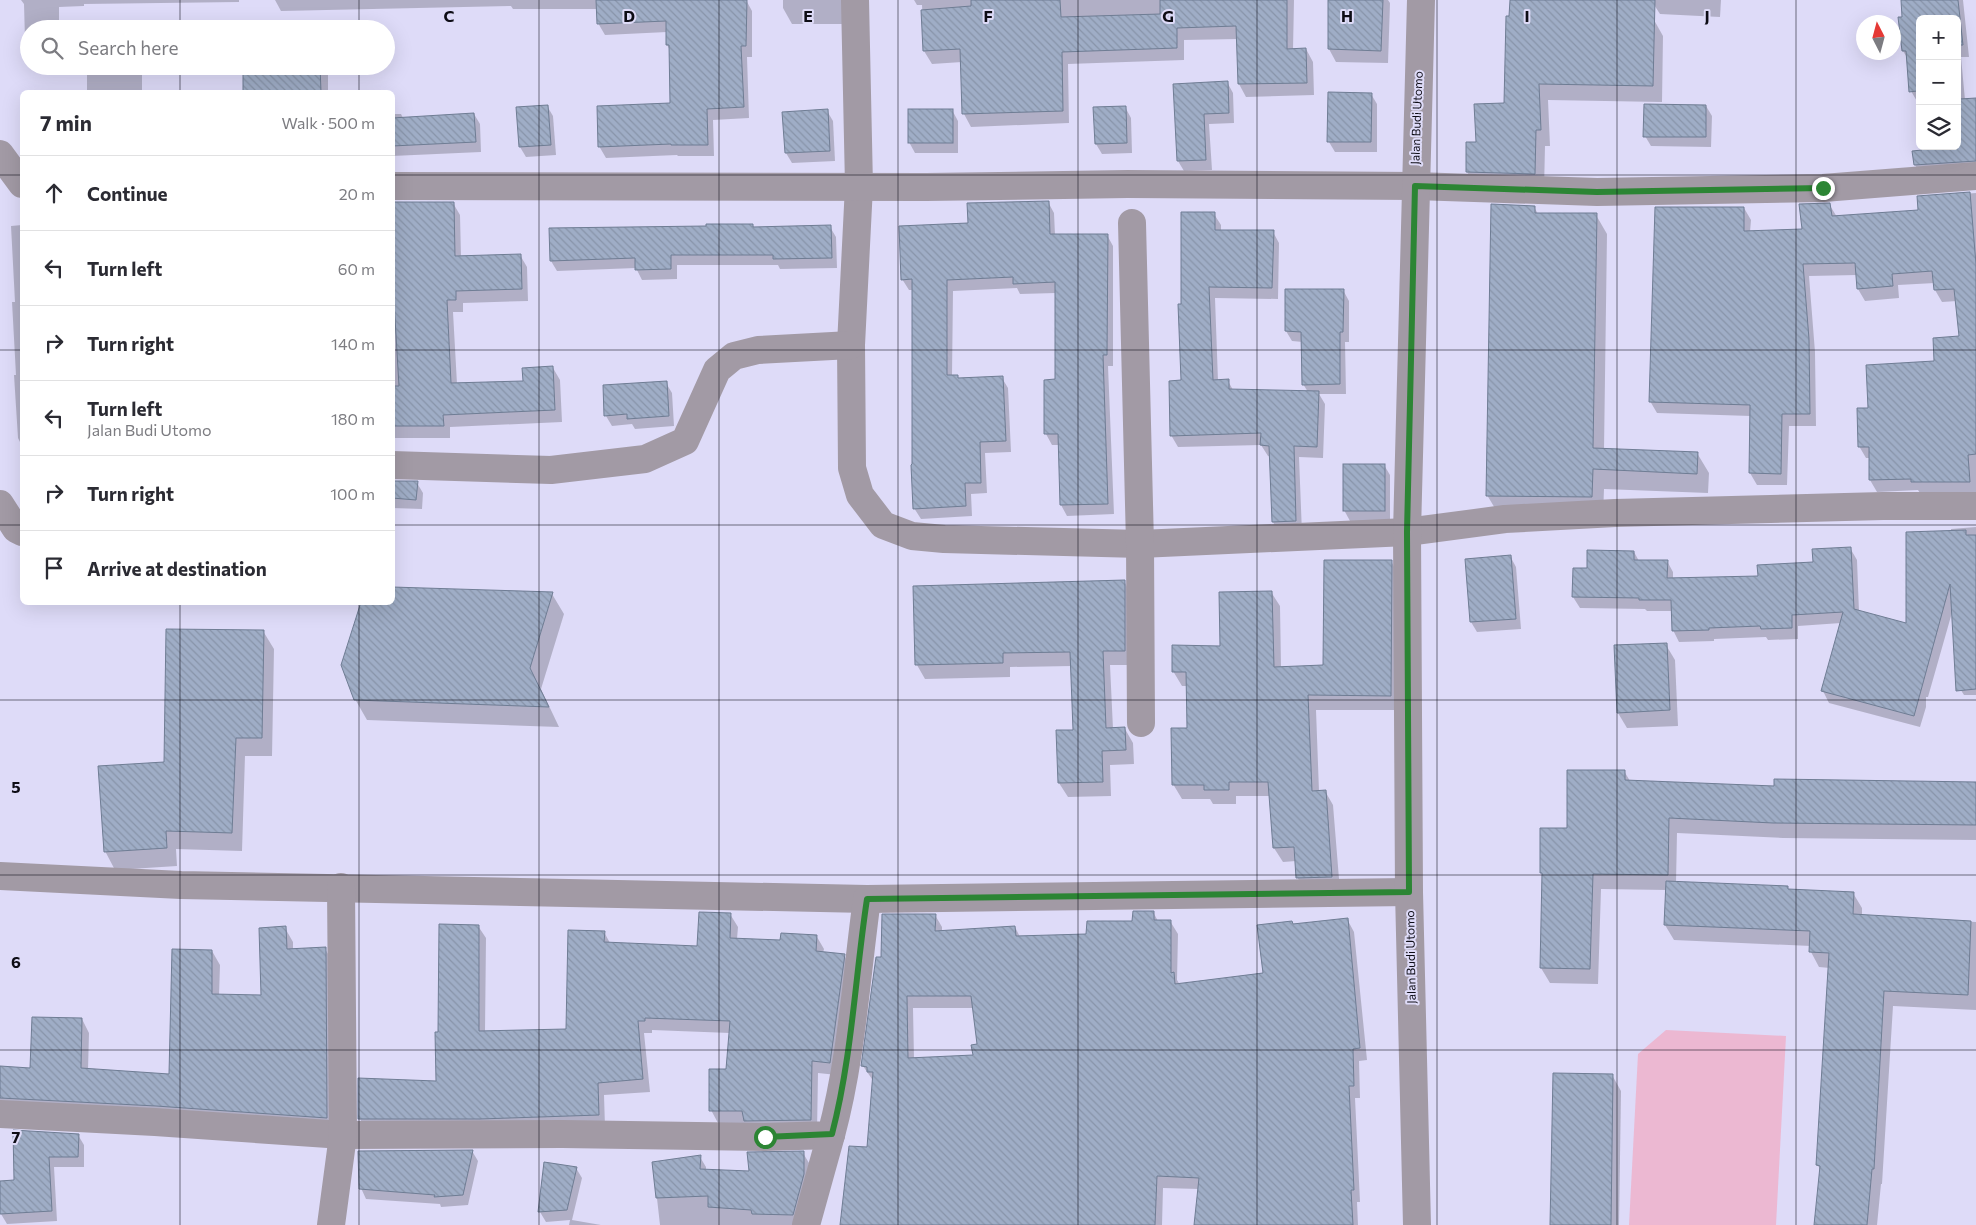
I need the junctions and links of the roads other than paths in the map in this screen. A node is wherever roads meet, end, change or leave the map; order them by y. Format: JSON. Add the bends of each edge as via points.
{"nodes":[{"id":1,"x":854,"y":0,"type":"edge"},
{"id":2,"x":1421,"y":0,"type":"edge"},
{"id":3,"x":0,"y":154,"type":"edge"},
{"id":4,"x":1976,"y":176,"type":"edge"},
{"id":5,"x":20,"y":181,"type":"edge"},
{"id":6,"x":395,"y":186,"type":"edge"},
{"id":7,"x":859,"y":186,"type":"junction"},
{"id":8,"x":1415,"y":186,"type":"junction"},
{"id":9,"x":20,"y":189,"type":"edge"},
{"id":10,"x":0,"y":191,"type":"edge"},
{"id":11,"x":1132,"y":223,"type":"dead end"},
{"id":12,"x":851,"y":345,"type":"junction"},
{"id":13,"x":395,"y":465,"type":"edge"},
{"id":14,"x":0,"y":504,"type":"edge"},
{"id":15,"x":1976,"y":506,"type":"edge"},
{"id":16,"x":20,"y":531,"type":"edge"},
{"id":17,"x":1407,"y":532,"type":"junction"},
{"id":18,"x":1140,"y":544,"type":"junction"},
{"id":19,"x":1141,"y":723,"type":"dead end"},
{"id":20,"x":0,"y":876,"type":"edge"},
{"id":21,"x":341,"y":887,"type":"junction"},
{"id":22,"x":1409,"y":892,"type":"junction"},
{"id":23,"x":867,"y":899,"type":"junction"},
{"id":24,"x":0,"y":1114,"type":"edge"},
{"id":25,"x":832,"y":1134,"type":"junction"},
{"id":26,"x":343,"y":1135,"type":"junction"},
{"id":27,"x":332,"y":1225,"type":"edge"},
{"id":28,"x":806,"y":1225,"type":"edge"},
{"id":29,"x":1417,"y":1225,"type":"edge"}],
"edges":[{"from":1,"to":7,"type":"street"},
{"from":2,"to":8,"type":"street","name":"Jalan Budi Utomo"},
{"from":3,"to":5,"type":"street"},
{"from":4,"to":8,"type":"street","via":[[1823,188],[1597,192]]},
{"from":6,"to":7,"type":"street"},
{"from":7,"to":8,"type":"street"},
{"from":7,"to":12,"type":"street"},
{"from":8,"to":17,"type":"street","name":"Jalan Budi Utomo"},
{"from":9,"to":10,"type":"street"},
{"from":11,"to":18,"type":"street"},
{"from":12,"to":13,"type":"street","via":[[758,350],[734,356],[717,370],[685,441],[645,459],[551,470]]},
{"from":12,"to":18,"type":"street","via":[[852,468],[860,495],[883,525],[912,536],[944,539]]},
{"from":14,"to":16,"type":"street"},
{"from":15,"to":17,"type":"street","via":[[1606,513],[1505,519]]},
{"from":17,"to":18,"type":"street"},
{"from":17,"to":22,"type":"street","name":"Jalan Budi Utomo"},
{"from":18,"to":19,"type":"street"},
{"from":20,"to":21,"type":"street","via":[[181,885]]},
{"from":21,"to":23,"type":"street"},
{"from":21,"to":26,"type":"street"},
{"from":22,"to":23,"type":"street"},
{"from":22,"to":29,"type":"street","name":"Jalan Budi Utomo"},
{"from":23,"to":25,"type":"street","via":[[842,1096]]},
{"from":24,"to":26,"type":"street"},
{"from":25,"to":26,"type":"street","via":[[765,1137]]},
{"from":25,"to":28,"type":"street"},
{"from":26,"to":27,"type":"street"}]}
